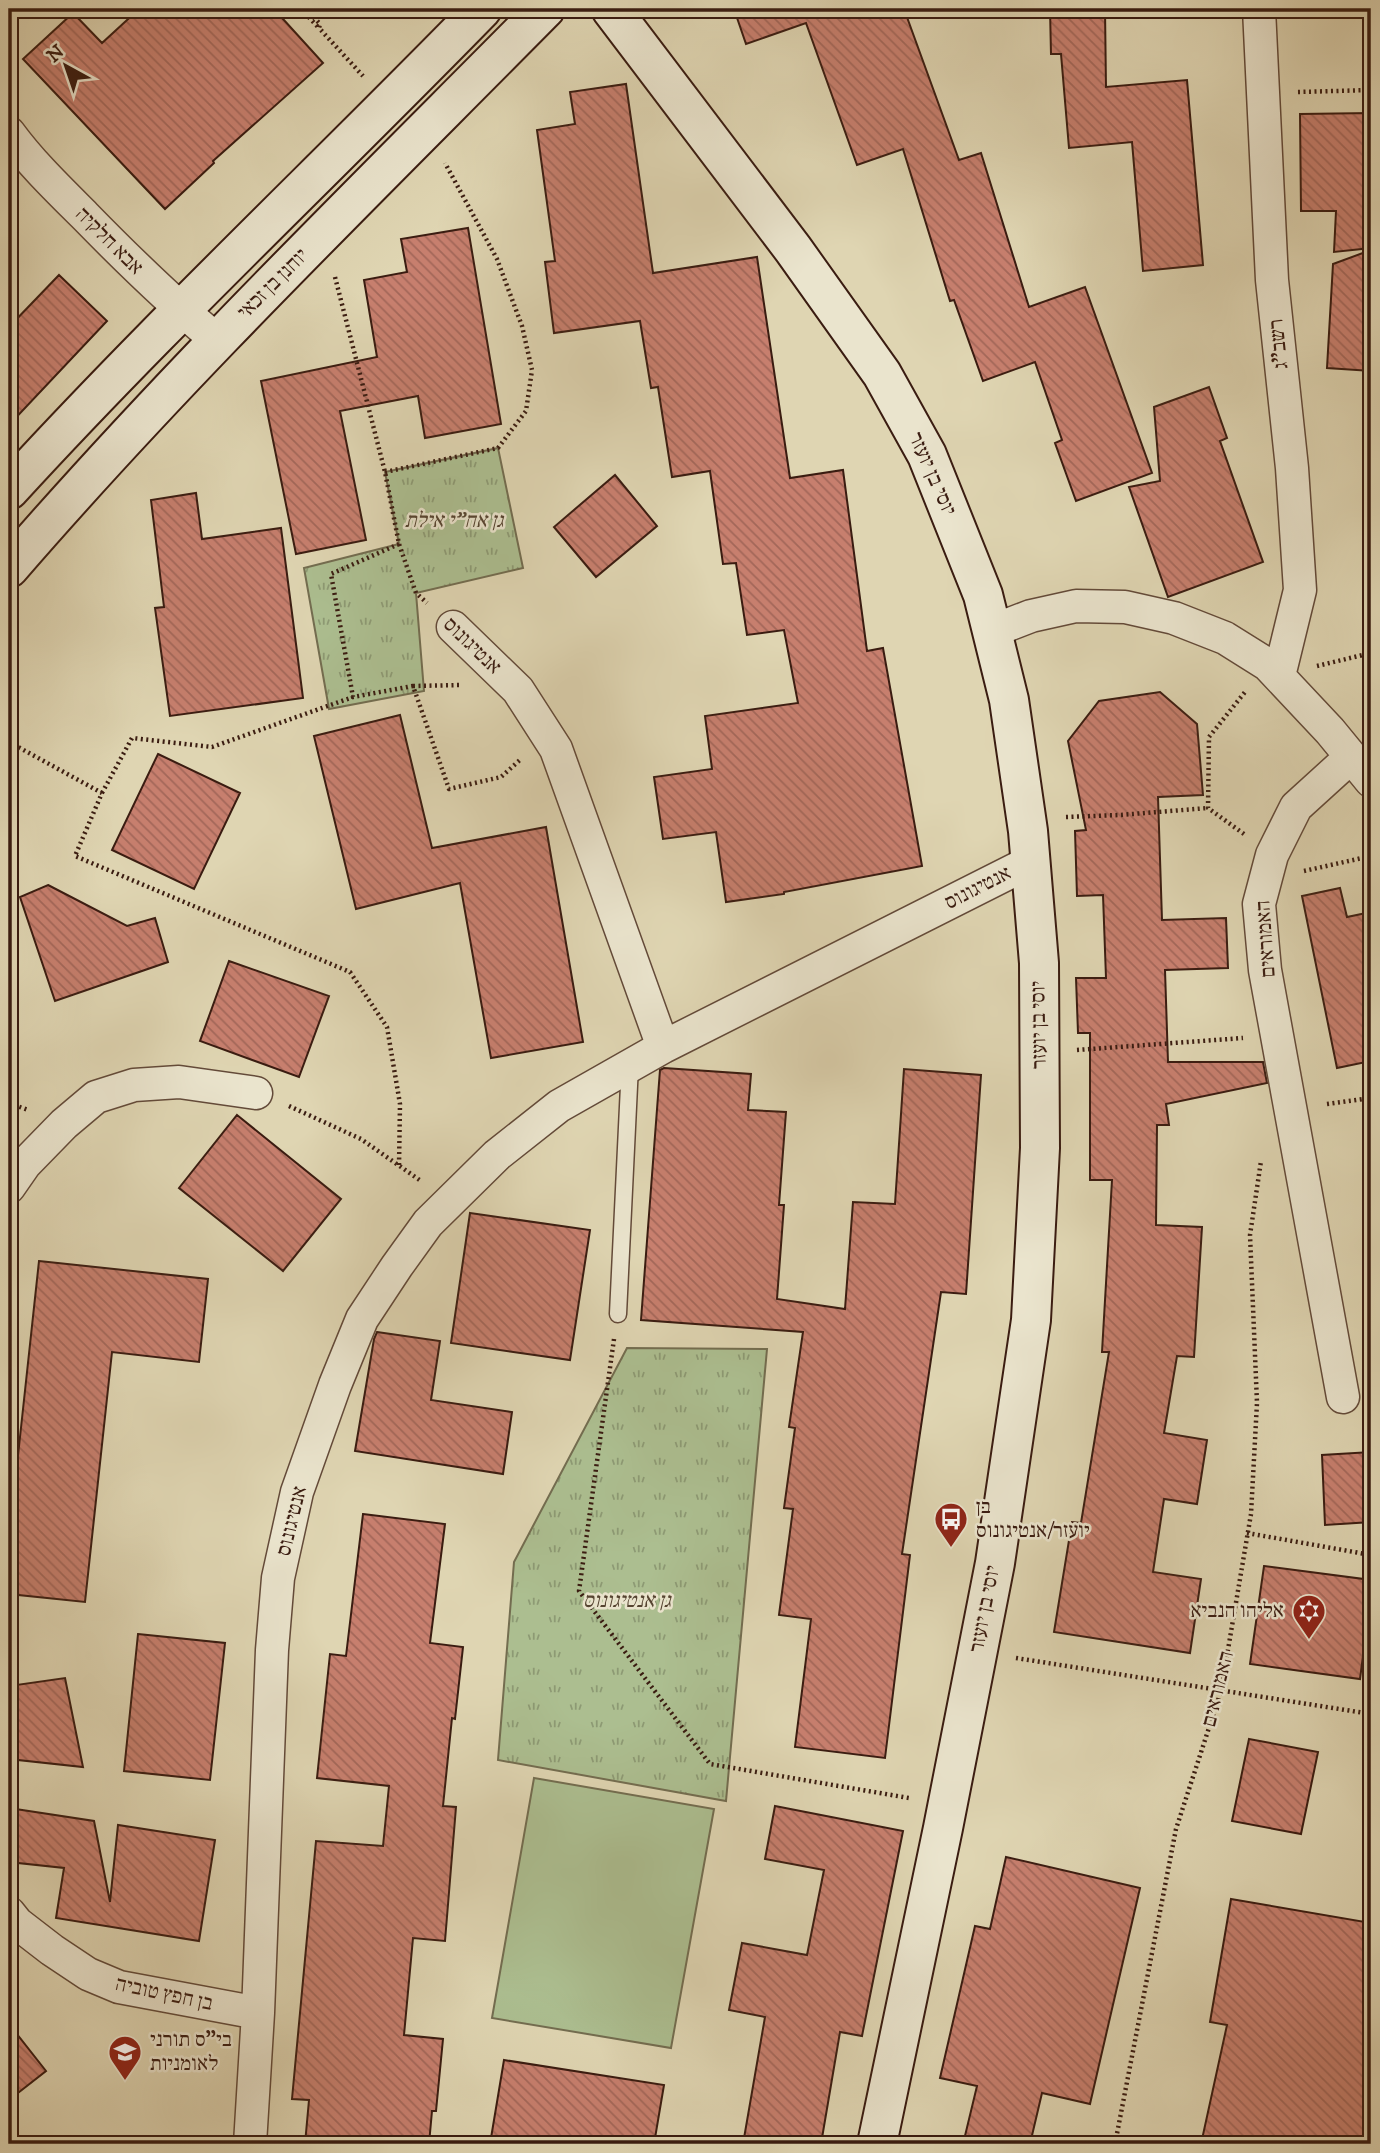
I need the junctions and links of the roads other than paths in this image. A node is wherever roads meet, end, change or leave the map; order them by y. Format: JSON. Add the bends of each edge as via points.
{"nodes":[{"id":1,"x":482,"y":9,"type":"edge"},
{"id":2,"x":545,"y":9,"type":"edge"},
{"id":3,"x":611,"y":9,"type":"edge"},
{"id":4,"x":1259,"y":9,"type":"edge"},
{"id":5,"x":9,"y":133,"type":"edge"},
{"id":6,"x":181,"y":310,"type":"junction"},
{"id":7,"x":218,"y":341,"type":"junction"},
{"id":8,"x":9,"y":490,"type":"edge"},
{"id":9,"x":9,"y":568,"type":"edge"},
{"id":10,"x":453,"y":628,"type":"road end"},
{"id":11,"x":992,"y":631,"type":"junction"},
{"id":12,"x":1273,"y":670,"type":"junction"},
{"id":13,"x":1351,"y":757,"type":"junction"},
{"id":14,"x":1371,"y":781,"type":"edge"},
{"id":15,"x":1030,"y":862,"type":"junction"},
{"id":16,"x":663,"y":1047,"type":"junction"},
{"id":17,"x":630,"y":1065,"type":"junction"},
{"id":18,"x":256,"y":1093,"type":"road end"},
{"id":19,"x":9,"y":1187,"type":"edge"},
{"id":20,"x":618,"y":1314,"type":"road end"},
{"id":21,"x":1343,"y":1397,"type":"dead end"},
{"id":22,"x":9,"y":1913,"type":"edge"},
{"id":23,"x":258,"y":2013,"type":"junction"},
{"id":24,"x":250,"y":2144,"type":"edge"},
{"id":25,"x":877,"y":2144,"type":"edge"}],
"edges":[{"from":1,"to":6,"type":"street"},
{"from":2,"to":7,"type":"street","name":"יוחנן בן זכאי"},
{"from":3,"to":11,"type":"street","name":"יוסי בן יועזר","via":[[882,374],[927,455],[983,595]]},
{"from":4,"to":12,"type":"street","name":"רשב\"ג","via":[[1272,280],[1300,590]]},
{"from":5,"to":6,"type":"street","name":"אבא חלקיה","via":[[60,191]]},
{"from":6,"to":7,"type":"street","name":"אבא חלקיה"},
{"from":6,"to":8,"type":"street"},
{"from":7,"to":9,"type":"street","name":"יוחנן בן זכאי"},
{"from":10,"to":16,"type":"street","name":"אנטיגונוס","via":[[518,690],[556,749]]},
{"from":11,"to":12,"type":"street","via":[[1076,606],[1125,607],[1174,618],[1225,638]]},
{"from":11,"to":15,"type":"street","name":"יוסי בן יועזר","via":[[1009,700]]},
{"from":12,"to":13,"type":"street"},
{"from":13,"to":14,"type":"street"},
{"from":13,"to":21,"type":"street","name":"האמוראים","via":[[1296,807],[1269,867],[1259,904],[1265,970]]},
{"from":15,"to":16,"type":"street","name":"אנטיגונוס"},
{"from":15,"to":25,"type":"street","name":"יוסי בן יועזר","via":[[1039,963],[1040,1053],[1031,1320],[995,1563]]},
{"from":16,"to":17,"type":"street","name":"אנטיגונוס"},
{"from":17,"to":20,"type":"lane"},
{"from":17,"to":23,"type":"street","name":"אנטיגונוס","via":[[559,1106],[497,1155],[428,1223],[362,1319],[335,1385],[297,1492],[278,1578]]},
{"from":18,"to":19,"type":"street","via":[[179,1082],[134,1085],[96,1097],[64,1124]]},
{"from":22,"to":23,"type":"street","name":"בן חפץ טוביה","via":[[52,1950],[88,1974],[119,1987]]},
{"from":23,"to":24,"type":"street","name":"אנטיגונוס"}]}
